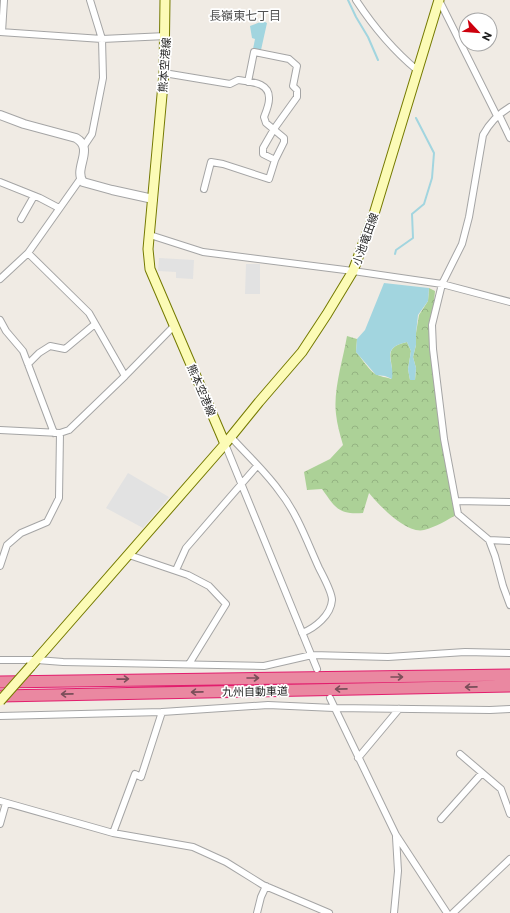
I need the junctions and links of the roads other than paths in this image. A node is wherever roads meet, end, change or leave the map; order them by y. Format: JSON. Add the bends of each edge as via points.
{"nodes":[{"id":1,"x":90,"y":0,"type":"edge"},
{"id":2,"x":165,"y":0,"type":"edge"},
{"id":3,"x":356,"y":0,"type":"edge"},
{"id":4,"x":439,"y":0,"type":"edge"},
{"id":5,"x":3,"y":4,"type":"edge"},
{"id":6,"x":1,"y":32,"type":"edge"},
{"id":7,"x":166,"y":36,"type":"junction"},
{"id":8,"x":102,"y":39,"type":"junction"},
{"id":9,"x":417,"y":70,"type":"junction"},
{"id":10,"x":164,"y":73,"type":"junction"},
{"id":11,"x":248,"y":82,"type":"junction"},
{"id":12,"x":510,"y":107,"type":"edge"},
{"id":13,"x":0,"y":114,"type":"edge"},
{"id":14,"x":498,"y":116,"type":"junction"},
{"id":15,"x":274,"y":129,"type":"junction"},
{"id":16,"x":510,"y":138,"type":"edge"},
{"id":17,"x":84,"y":146,"type":"junction"},
{"id":18,"x":275,"y":160,"type":"junction"},
{"id":19,"x":81,"y":178,"type":"junction"},
{"id":20,"x":0,"y":182,"type":"edge"},
{"id":21,"x":204,"y":190,"type":"dead end"},
{"id":22,"x":34,"y":196,"type":"junction"},
{"id":23,"x":153,"y":199,"type":"junction"},
{"id":24,"x":59,"y":208,"type":"junction"},
{"id":25,"x":21,"y":219,"type":"dead end"},
{"id":26,"x":150,"y":235,"type":"junction"},
{"id":27,"x":28,"y":253,"type":"junction"},
{"id":28,"x":353,"y":271,"type":"junction"},
{"id":29,"x":0,"y":279,"type":"edge"},
{"id":30,"x":442,"y":284,"type":"junction"},
{"id":31,"x":510,"y":302,"type":"edge"},
{"id":32,"x":0,"y":320,"type":"edge"},
{"id":33,"x":95,"y":324,"type":"junction"},
{"id":34,"x":174,"y":326,"type":"junction"},
{"id":35,"x":28,"y":364,"type":"junction"},
{"id":36,"x":125,"y":376,"type":"junction"},
{"id":37,"x":0,"y":430,"type":"edge"},
{"id":38,"x":57,"y":433,"type":"junction"},
{"id":39,"x":228,"y":440,"type":"junction"},
{"id":40,"x":257,"y":466,"type":"junction"},
{"id":41,"x":242,"y":483,"type":"junction"},
{"id":42,"x":456,"y":501,"type":"junction"},
{"id":43,"x":510,"y":502,"type":"edge"},
{"id":44,"x":489,"y":540,"type":"junction"},
{"id":45,"x":510,"y":541,"type":"edge"},
{"id":46,"x":128,"y":555,"type":"junction"},
{"id":47,"x":0,"y":566,"type":"edge"},
{"id":48,"x":176,"y":570,"type":"junction"},
{"id":49,"x":510,"y":606,"type":"edge"},
{"id":50,"x":302,"y":633,"type":"junction"},
{"id":51,"x":510,"y":653,"type":"edge"},
{"id":52,"x":312,"y":655,"type":"junction"},
{"id":53,"x":0,"y":660,"type":"edge"},
{"id":54,"x":34,"y":663,"type":"junction"},
{"id":55,"x":189,"y":664,"type":"junction"},
{"id":56,"x":318,"y":669,"type":"dead end"},
{"id":57,"x":510,"y":675,"type":"edge"},
{"id":58,"x":0,"y":682,"type":"edge"},
{"id":59,"x":510,"y":686,"type":"edge"},
{"id":60,"x":0,"y":696,"type":"edge"},
{"id":61,"x":330,"y":698,"type":"dead end"},
{"id":62,"x":0,"y":701,"type":"edge"},
{"id":63,"x":334,"y":708,"type":"junction"},
{"id":64,"x":400,"y":709,"type":"junction"},
{"id":65,"x":510,"y":709,"type":"edge"},
{"id":66,"x":162,"y":712,"type":"junction"},
{"id":67,"x":0,"y":716,"type":"edge"},
{"id":68,"x":460,"y":754,"type":"dead end"},
{"id":69,"x":358,"y":758,"type":"junction"},
{"id":70,"x":482,"y":773,"type":"junction"},
{"id":71,"x":3,"y":802,"type":"edge"},
{"id":72,"x":510,"y":814,"type":"edge"},
{"id":73,"x":441,"y":819,"type":"dead end"},
{"id":74,"x":0,"y":824,"type":"edge"},
{"id":75,"x":113,"y":833,"type":"junction"},
{"id":76,"x":396,"y":835,"type":"junction"},
{"id":77,"x":510,"y":858,"type":"edge"},
{"id":78,"x":266,"y":886,"type":"junction"},
{"id":79,"x":257,"y":913,"type":"edge"},
{"id":80,"x":329,"y":913,"type":"edge"},
{"id":81,"x":394,"y":913,"type":"edge"},
{"id":82,"x":446,"y":913,"type":"edge"},
{"id":83,"x":453,"y":913,"type":"edge"}],
"edges":[{"from":1,"to":8,"type":"street"},
{"from":2,"to":7,"type":"main road","name":"熊本空港線"},
{"from":3,"to":9,"type":"street","via":[[398,54]]},
{"from":4,"to":9,"type":"main road","name":"小池竜田線"},
{"from":4,"to":14,"type":"street"},
{"from":5,"to":6,"type":"street"},
{"from":6,"to":8,"type":"street"},
{"from":7,"to":8,"type":"street"},
{"from":7,"to":10,"type":"main road","name":"熊本空港線"},
{"from":8,"to":17,"type":"street","via":[[101,85],[92,134]]},
{"from":9,"to":28,"type":"main road","name":"小池竜田線","via":[[378,203]]},
{"from":10,"to":11,"type":"street","via":[[230,84],[238,80]]},
{"from":10,"to":23,"type":"main road","name":"熊本空港線"},
{"from":11,"to":15,"type":"street","via":[[262,85],[268,91],[269,100],[264,118]]},
{"from":11,"to":15,"type":"street","via":[[254,52],[289,59],[297,66],[293,86],[297,90],[297,97]]},
{"from":12,"to":14,"type":"street"},
{"from":13,"to":17,"type":"street","via":[[24,124],[76,138]]},
{"from":14,"to":16,"type":"street"},
{"from":14,"to":30,"type":"street","via":[[483,135],[462,244]]},
{"from":15,"to":18,"type":"street","via":[[284,138]]},
{"from":15,"to":18,"type":"street","via":[[263,148],[263,154]]},
{"from":17,"to":19,"type":"street"},
{"from":18,"to":21,"type":"street","via":[[269,179],[211,162]]},
{"from":19,"to":23,"type":"street","via":[[88,184]]},
{"from":19,"to":24,"type":"street"},
{"from":20,"to":22,"type":"street"},
{"from":22,"to":24,"type":"street"},
{"from":22,"to":25,"type":"street"},
{"from":23,"to":26,"type":"main road","name":"熊本空港線"},
{"from":24,"to":27,"type":"street"},
{"from":26,"to":28,"type":"street","via":[[203,252]]},
{"from":26,"to":34,"type":"main road","name":"熊本空港線","via":[[150,269]]},
{"from":27,"to":29,"type":"street"},
{"from":27,"to":33,"type":"street","via":[[89,313]]},
{"from":28,"to":30,"type":"street"},
{"from":28,"to":39,"type":"main road","name":"小池竜田線","via":[[302,352]]},
{"from":30,"to":31,"type":"street"},
{"from":30,"to":42,"type":"street","via":[[432,325],[433,349],[444,439]]},
{"from":32,"to":35,"type":"street","via":[[23,351]]},
{"from":33,"to":35,"type":"street","via":[[65,349],[50,346]]},
{"from":33,"to":36,"type":"street"},
{"from":34,"to":36,"type":"street"},
{"from":34,"to":39,"type":"main road","name":"熊本空港線"},
{"from":35,"to":38,"type":"street"},
{"from":36,"to":38,"type":"street","via":[[69,430]]},
{"from":37,"to":38,"type":"street"},
{"from":38,"to":47,"type":"street","via":[[59,498],[47,522],[21,533],[7,545]]},
{"from":39,"to":40,"type":"street"},
{"from":39,"to":41,"type":"street"},
{"from":39,"to":46,"type":"main road"},
{"from":40,"to":41,"type":"street"},
{"from":40,"to":50,"type":"street","via":[[281,492],[301,527],[332,599],[320,622]]},
{"from":41,"to":48,"type":"street","via":[[186,548]]},
{"from":41,"to":50,"type":"street"},
{"from":42,"to":43,"type":"street"},
{"from":42,"to":44,"type":"street","via":[[458,514]]},
{"from":44,"to":45,"type":"street"},
{"from":44,"to":49,"type":"street"},
{"from":46,"to":48,"type":"street"},
{"from":46,"to":54,"type":"main road"},
{"from":48,"to":55,"type":"street","via":[[209,586],[226,604]]},
{"from":50,"to":52,"type":"street"},
{"from":51,"to":52,"type":"street","via":[[465,652],[388,657]]},
{"from":52,"to":55,"type":"street","via":[[264,666]]},
{"from":52,"to":56,"type":"street"},
{"from":53,"to":54,"type":"street"},
{"from":54,"to":55,"type":"street"},
{"from":54,"to":62,"type":"main road","bridge":true},
{"from":58,"to":57,"type":"highway","name":"九州自動車道","one_way":true},
{"from":59,"to":60,"type":"highway","name":"九州自動車道","one_way":true},
{"from":61,"to":63,"type":"street"},
{"from":63,"to":64,"type":"street"},
{"from":63,"to":66,"type":"street","via":[[268,705]]},
{"from":63,"to":69,"type":"street"},
{"from":64,"to":65,"type":"street"},
{"from":64,"to":69,"type":"street"},
{"from":66,"to":67,"type":"street"},
{"from":66,"to":75,"type":"street","via":[[141,777],[135,774]]},
{"from":68,"to":70,"type":"street"},
{"from":69,"to":76,"type":"street"},
{"from":70,"to":72,"type":"street","via":[[501,789]]},
{"from":70,"to":73,"type":"street"},
{"from":71,"to":74,"type":"street"},
{"from":71,"to":75,"type":"street"},
{"from":75,"to":78,"type":"street","via":[[193,847],[226,862]]},
{"from":76,"to":81,"type":"street","via":[[398,871]]},
{"from":76,"to":82,"type":"street"},
{"from":77,"to":83,"type":"street"},
{"from":78,"to":79,"type":"street"},
{"from":78,"to":80,"type":"street"}]}
